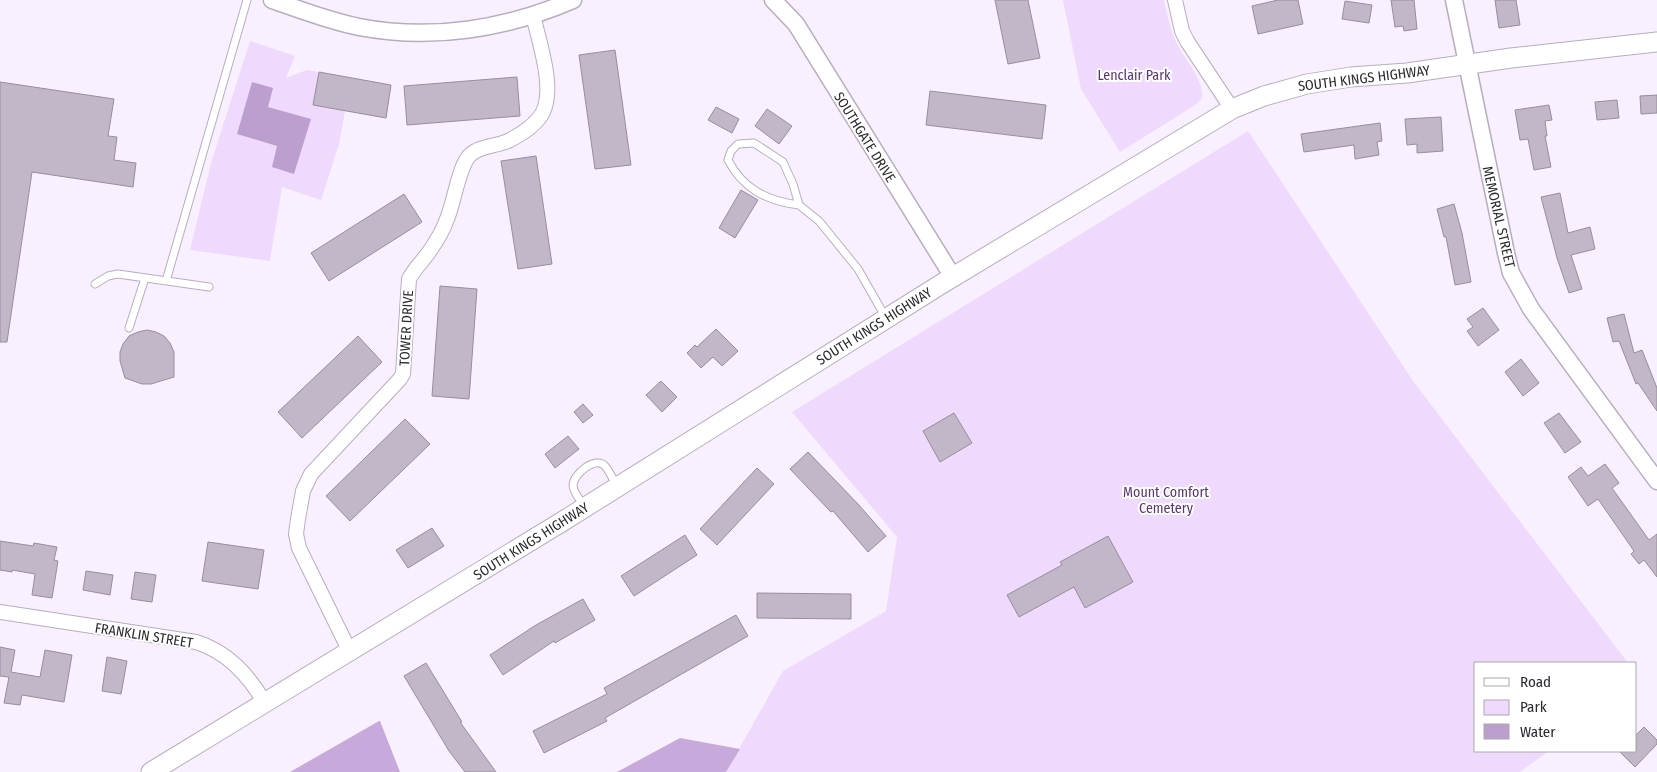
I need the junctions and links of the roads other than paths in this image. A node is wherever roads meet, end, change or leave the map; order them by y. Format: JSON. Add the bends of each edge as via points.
{"nodes":[{"id":1,"x":247,"y":0,"type":"edge"},
{"id":2,"x":272,"y":0,"type":"edge"},
{"id":3,"x":573,"y":0,"type":"edge"},
{"id":4,"x":773,"y":0,"type":"edge"},
{"id":5,"x":1175,"y":0,"type":"edge"},
{"id":6,"x":1454,"y":0,"type":"edge"},
{"id":7,"x":533,"y":16,"type":"junction"},
{"id":8,"x":1657,"y":42,"type":"edge"},
{"id":9,"x":1467,"y":65,"type":"junction"},
{"id":10,"x":1232,"y":108,"type":"junction"},
{"id":11,"x":799,"y":205,"type":"junction"},
{"id":12,"x":953,"y":277,"type":"junction"},
{"id":13,"x":145,"y":278,"type":"junction"},
{"id":14,"x":166,"y":281,"type":"junction"},
{"id":15,"x":96,"y":284,"type":"dead end"},
{"id":16,"x":209,"y":287,"type":"dead end"},
{"id":17,"x":886,"y":318,"type":"junction"},
{"id":18,"x":129,"y":328,"type":"dead end"},
{"id":19,"x":1657,"y":481,"type":"edge"},
{"id":20,"x":617,"y":488,"type":"junction"},
{"id":21,"x":585,"y":508,"type":"junction"},
{"id":22,"x":0,"y":612,"type":"edge"},
{"id":23,"x":350,"y":652,"type":"junction"},
{"id":24,"x":264,"y":702,"type":"junction"},
{"id":25,"x":151,"y":772,"type":"edge"}],
"edges":[{"from":1,"to":14,"type":"lane"},
{"from":2,"to":7,"type":"street","via":[[334,21],[419,33],[472,30]]},
{"from":3,"to":7,"type":"street"},
{"from":4,"to":12,"type":"street","name":"SOUTHGATE DRIVE","via":[[796,24]]},
{"from":5,"to":10,"type":"street","via":[[1187,41]]},
{"from":6,"to":9,"type":"street","name":"MEMORIAL STREET"},
{"from":7,"to":23,"type":"street","name":"TOWER DRIVE","via":[[546,73],[547,100],[543,113],[514,138],[475,151],[467,159],[442,231],[409,280],[403,374],[320,463],[303,491],[297,542]]},
{"from":8,"to":9,"type":"main road","name":"SOUTH KINGS HIGHWAY"},
{"from":9,"to":10,"type":"main road","name":"SOUTH KINGS HIGHWAY","via":[[1307,84]]},
{"from":9,"to":19,"type":"street","name":"MEMORIAL STREET","via":[[1511,273],[1531,310]]},
{"from":10,"to":12,"type":"main road","name":"SOUTH KINGS HIGHWAY"},
{"from":11,"to":11,"type":"lane","via":[[783,162],[754,143],[738,144],[731,151],[728,160],[735,174],[748,186],[782,203]]},
{"from":11,"to":17,"type":"lane","via":[[818,221],[858,269]]},
{"from":12,"to":17,"type":"main road","name":"SOUTH KINGS HIGHWAY"},
{"from":13,"to":14,"type":"lane"},
{"from":13,"to":15,"type":"lane","via":[[112,275]]},
{"from":13,"to":18,"type":"lane"},
{"from":14,"to":16,"type":"lane"},
{"from":17,"to":20,"type":"main road","name":"SOUTH KINGS HIGHWAY"},
{"from":20,"to":21,"type":"main road","name":"SOUTH KINGS HIGHWAY"},
{"from":20,"to":21,"type":"lane","via":[[605,466],[594,463],[574,479],[574,489]]},
{"from":21,"to":23,"type":"main road","name":"SOUTH KINGS HIGHWAY"},
{"from":22,"to":24,"type":"street","name":"FRANKLIN STREET","via":[[205,644],[232,661],[255,686]]},
{"from":23,"to":24,"type":"main road","name":"SOUTH KINGS HIGHWAY"},
{"from":24,"to":25,"type":"main road","name":"SOUTH KINGS HIGHWAY"}]}
